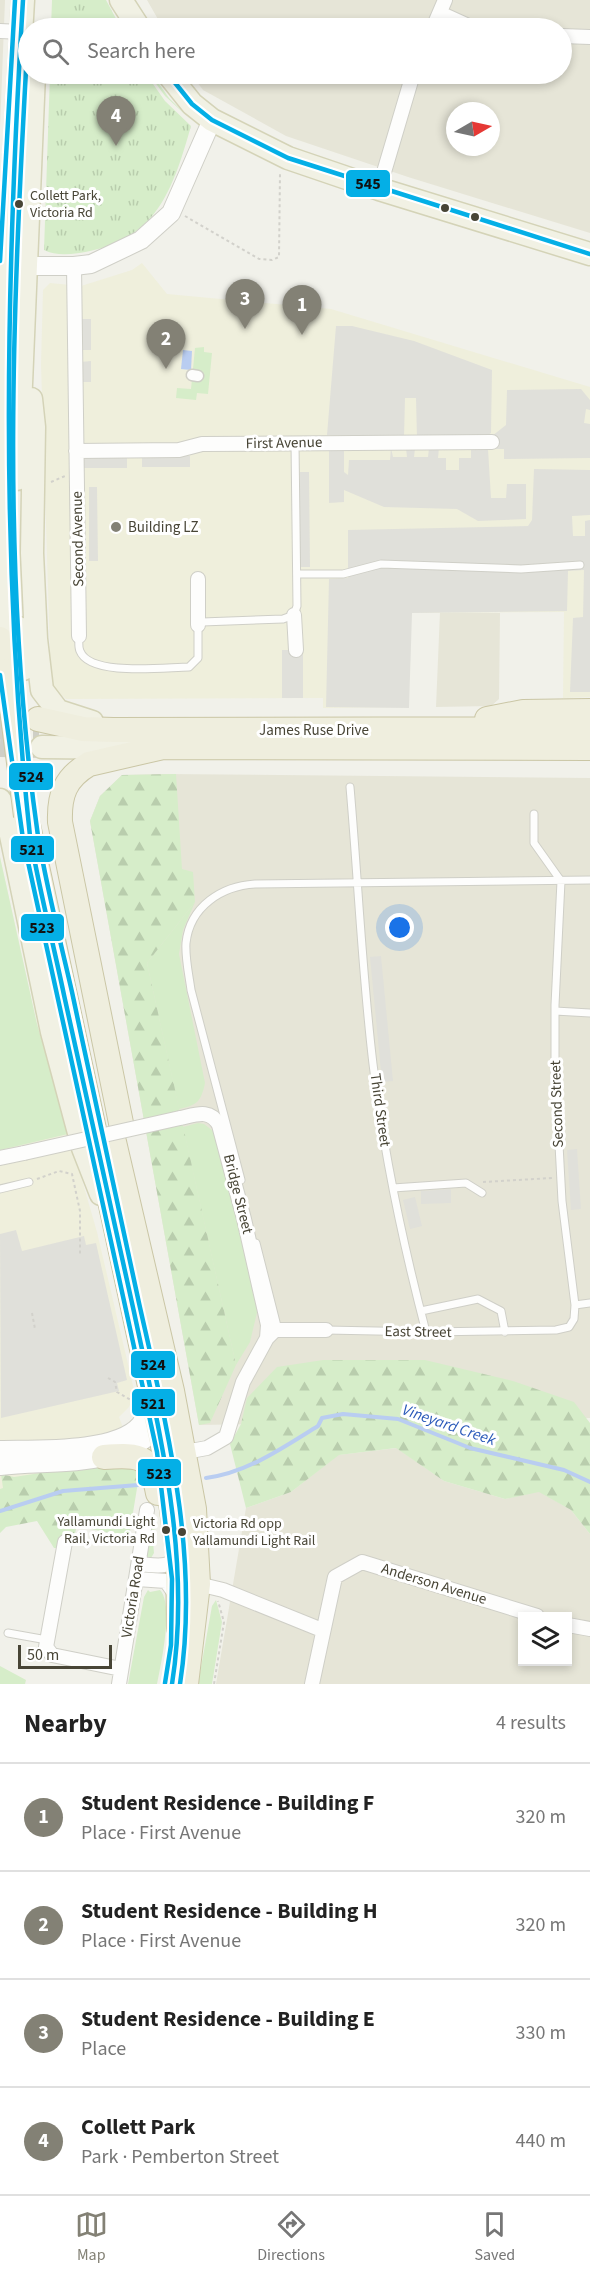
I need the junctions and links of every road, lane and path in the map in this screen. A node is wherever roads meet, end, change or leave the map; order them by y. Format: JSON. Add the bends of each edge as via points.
{"nodes":[{"id":1,"x":22,"y":0,"type":"edge"},
{"id":2,"x":37,"y":0,"type":"edge"},
{"id":3,"x":122,"y":0,"type":"edge"},
{"id":4,"x":137,"y":0,"type":"edge"},
{"id":5,"x":443,"y":6,"type":"edge"},
{"id":6,"x":20,"y":18,"type":"edge"},
{"id":7,"x":27,"y":18,"type":"edge"},
{"id":8,"x":132,"y":18,"type":"edge"},
{"id":9,"x":147,"y":18,"type":"edge"},
{"id":10,"x":459,"y":18,"type":"edge"},
{"id":11,"x":572,"y":36,"type":"edge"},
{"id":12,"x":590,"y":37,"type":"edge"},
{"id":13,"x":18,"y":61,"type":"edge"},
{"id":14,"x":33,"y":84,"type":"edge"},
{"id":15,"x":176,"y":84,"type":"edge"},
{"id":16,"x":410,"y":84,"type":"edge"},
{"id":17,"x":212,"y":120,"type":"junction"},
{"id":18,"x":282,"y":170,"type":"dead end"},
{"id":19,"x":379,"y":189,"type":"junction"},
{"id":20,"x":185,"y":216,"type":"dead end"},
{"id":21,"x":590,"y":254,"type":"edge"},
{"id":22,"x":74,"y":266,"type":"junction"},
{"id":23,"x":11,"y":268,"type":"edge"},
{"id":24,"x":23,"y":332,"type":"junction"},
{"id":25,"x":492,"y":442,"type":"dead end"},
{"id":26,"x":295,"y":443,"type":"junction"},
{"id":27,"x":76,"y":451,"type":"junction"},
{"id":28,"x":1,"y":473,"type":"edge"},
{"id":29,"x":70,"y":474,"type":"dead end"},
{"id":30,"x":45,"y":488,"type":"dead end"},
{"id":31,"x":1,"y":531,"type":"edge"},
{"id":32,"x":16,"y":552,"type":"junction"},
{"id":33,"x":580,"y":565,"type":"dead end"},
{"id":34,"x":297,"y":574,"type":"junction"},
{"id":35,"x":198,"y":579,"type":"dead end"},
{"id":36,"x":294,"y":615,"type":"junction"},
{"id":37,"x":198,"y":625,"type":"junction"},
{"id":38,"x":79,"y":636,"type":"joint"},
{"id":39,"x":0,"y":639,"type":"edge"},
{"id":40,"x":296,"y":650,"type":"dead end"},
{"id":41,"x":15,"y":670,"type":"junction"},
{"id":42,"x":590,"y":711,"type":"edge"},
{"id":43,"x":454,"y":729,"type":"junction"},
{"id":44,"x":590,"y":729,"type":"edge"},
{"id":45,"x":113,"y":730,"type":"junction"},
{"id":46,"x":40,"y":731,"type":"joint"},
{"id":47,"x":163,"y":747,"type":"junction"},
{"id":48,"x":590,"y":748,"type":"edge"},
{"id":49,"x":350,"y":787,"type":"dead end"},
{"id":50,"x":0,"y":800,"type":"edge"},
{"id":51,"x":534,"y":814,"type":"dead end"},
{"id":52,"x":590,"y":880,"type":"edge"},
{"id":53,"x":561,"y":881,"type":"junction"},
{"id":54,"x":358,"y":884,"type":"junction"},
{"id":55,"x":555,"y":1011,"type":"junction"},
{"id":56,"x":590,"y":1013,"type":"edge"},
{"id":57,"x":103,"y":1136,"type":"junction"},
{"id":58,"x":0,"y":1158,"type":"edge"},
{"id":59,"x":561,"y":1178,"type":"junction"},
{"id":60,"x":29,"y":1182,"type":"joint"},
{"id":61,"x":476,"y":1182,"type":"dead end"},
{"id":62,"x":393,"y":1188,"type":"junction"},
{"id":63,"x":0,"y":1189,"type":"edge"},
{"id":64,"x":482,"y":1193,"type":"dead end"},
{"id":65,"x":80,"y":1254,"type":"dead end"},
{"id":66,"x":590,"y":1303,"type":"edge"},
{"id":67,"x":575,"y":1305,"type":"junction"},
{"id":68,"x":420,"y":1311,"type":"junction"},
{"id":69,"x":32,"y":1313,"type":"dead end"},
{"id":70,"x":572,"y":1325,"type":"joint"},
{"id":71,"x":35,"y":1329,"type":"dead end"},
{"id":72,"x":326,"y":1330,"type":"joint"},
{"id":73,"x":426,"y":1332,"type":"junction"},
{"id":74,"x":505,"y":1332,"type":"junction"},
{"id":75,"x":272,"y":1334,"type":"junction"},
{"id":76,"x":108,"y":1378,"type":"dead end"},
{"id":77,"x":153,"y":1396,"type":"junction"},
{"id":78,"x":149,"y":1426,"type":"junction"},
{"id":79,"x":184,"y":1448,"type":"junction"},
{"id":80,"x":0,"y":1454,"type":"edge"},
{"id":81,"x":104,"y":1457,"type":"junction"},
{"id":82,"x":147,"y":1510,"type":"dead end"},
{"id":83,"x":65,"y":1542,"type":"dead end"},
{"id":84,"x":173,"y":1560,"type":"junction"},
{"id":85,"x":139,"y":1564,"type":"junction"},
{"id":86,"x":137,"y":1579,"type":"junction"},
{"id":87,"x":198,"y":1584,"type":"junction"},
{"id":88,"x":177,"y":1598,"type":"junction"},
{"id":89,"x":223,"y":1600,"type":"dead end"},
{"id":90,"x":521,"y":1612,"type":"edge"},
{"id":91,"x":572,"y":1626,"type":"edge"},
{"id":92,"x":179,"y":1629,"type":"junction"},
{"id":93,"x":590,"y":1629,"type":"edge"},
{"id":94,"x":322,"y":1630,"type":"junction"},
{"id":95,"x":8,"y":1633,"type":"dead end"},
{"id":96,"x":47,"y":1640,"type":"junction"},
{"id":97,"x":121,"y":1669,"type":"junction"},
{"id":98,"x":119,"y":1684,"type":"edge"},
{"id":99,"x":172,"y":1684,"type":"edge"},
{"id":100,"x":186,"y":1684,"type":"edge"},
{"id":101,"x":214,"y":1684,"type":"edge"},
{"id":102,"x":312,"y":1684,"type":"edge"}],
"edges":[{"from":1,"to":6,"type":"main road"},
{"from":2,"to":7,"type":"main road"},
{"from":3,"to":8,"type":"main road"},
{"from":4,"to":9,"type":"main road"},
{"from":5,"to":10,"type":"street"},
{"from":11,"to":12,"type":"street"},
{"from":13,"to":23,"type":"main road"},
{"from":14,"to":23,"type":"main road"},
{"from":15,"to":17,"type":"main road"},
{"from":16,"to":19,"type":"street"},
{"from":17,"to":19,"type":"main road","via":[[288,158]]},
{"from":17,"to":22,"type":"street","via":[[171,213],[156,228],[116,254],[92,264]]},
{"from":18,"to":20,"type":"path","via":[[279,257],[260,259]]},
{"from":19,"to":21,"type":"main road"},
{"from":22,"to":23,"type":"street"},
{"from":22,"to":27,"type":"street","name":"Second Avenue"},
{"from":23,"to":24,"type":"main road"},
{"from":23,"to":28,"type":"main road"},
{"from":24,"to":32,"type":"main road"},
{"from":24,"to":45,"type":"main road","via":[[34,427],[32,553],[42,690],[58,711]]},
{"from":25,"to":26,"type":"street","name":"First Avenue"},
{"from":26,"to":27,"type":"street","name":"First Avenue"},
{"from":26,"to":34,"type":"lane"},
{"from":27,"to":38,"type":"street","name":"Second Avenue"},
{"from":28,"to":31,"type":"main road"},
{"from":29,"to":30,"type":"path"},
{"from":31,"to":32,"type":"main road"},
{"from":31,"to":41,"type":"main road"},
{"from":32,"to":41,"type":"main road"},
{"from":33,"to":34,"type":"lane","via":[[521,569],[381,564],[343,574]]},
{"from":34,"to":36,"type":"lane"},
{"from":35,"to":37,"type":"street","name":"Second Avenue"},
{"from":36,"to":37,"type":"lane","via":[[283,620],[206,621]]},
{"from":36,"to":40,"type":"street"},
{"from":37,"to":38,"type":"lane","name":"Second Avenue","via":[[198,658],[189,667],[108,668],[86,658],[80,651]]},
{"from":39,"to":41,"type":"highway"},
{"from":41,"to":57,"type":"highway","bridge":true,"via":[[34,814]]},
{"from":42,"to":43,"type":"highway","via":[[523,711],[460,724]]},
{"from":43,"to":44,"type":"highway","name":"James Ruse Drive"},
{"from":43,"to":45,"type":"highway","name":"James Ruse Drive"},
{"from":45,"to":46,"type":"highway","name":"James Ruse Drive"},
{"from":46,"to":47,"type":"main road","name":"James Ruse Drive"},
{"from":47,"to":48,"type":"highway","name":"James Ruse Drive"},
{"from":47,"to":57,"type":"highway","via":[[89,764],[71,777],[59,805]]},
{"from":49,"to":54,"type":"lane","name":"Third Street"},
{"from":50,"to":57,"type":"main road","via":[[8,821],[52,1032]]},
{"from":51,"to":53,"type":"lane","via":[[534,843]]},
{"from":52,"to":53,"type":"lane"},
{"from":53,"to":54,"type":"lane"},
{"from":53,"to":55,"type":"lane","name":"Second Street"},
{"from":54,"to":62,"type":"lane","name":"Third Street","via":[[373,1064]]},
{"from":54,"to":75,"type":"lane","name":"Bridge Street","via":[[239,885],[213,897],[201,908],[186,942],[191,990]]},
{"from":55,"to":56,"type":"lane"},
{"from":55,"to":59,"type":"lane","name":"Second Street"},
{"from":57,"to":77,"type":"highway","via":[[117,1234]]},
{"from":57,"to":77,"type":"highway","via":[[141,1217],[138,1250]]},
{"from":58,"to":75,"type":"street","name":"Bridge Street","bridge":true,"via":[[206,1113],[221,1128]]},
{"from":59,"to":61,"type":"path"},
{"from":59,"to":67,"type":"lane","name":"Second Street"},
{"from":60,"to":63,"type":"lane"},
{"from":60,"to":65,"type":"path","via":[[59,1171],[72,1174],[80,1211]]},
{"from":62,"to":64,"type":"lane","via":[[466,1183]]},
{"from":62,"to":68,"type":"lane","name":"Third Street"},
{"from":66,"to":67,"type":"lane"},
{"from":67,"to":70,"type":"lane","name":"Second Street"},
{"from":68,"to":73,"type":"lane","name":"Third Street"},
{"from":68,"to":74,"type":"lane","via":[[478,1299],[501,1311]]},
{"from":69,"to":71,"type":"path"},
{"from":70,"to":74,"type":"lane","name":"East Street","via":[[556,1330]]},
{"from":72,"to":73,"type":"lane","name":"East Street"},
{"from":72,"to":75,"type":"street","name":"East Street"},
{"from":73,"to":74,"type":"lane","name":"East Street"},
{"from":75,"to":79,"type":"street","via":[[243,1382],[226,1437],[213,1445]]},
{"from":76,"to":77,"type":"path","via":[[115,1383],[117,1392]]},
{"from":77,"to":78,"type":"highway"},
{"from":77,"to":79,"type":"highway"},
{"from":78,"to":79,"type":"street","via":[[172,1431]]},
{"from":78,"to":80,"type":"street","via":[[109,1441]]},
{"from":78,"to":81,"type":"street","via":[[142,1442]]},
{"from":78,"to":84,"type":"highway"},
{"from":79,"to":87,"type":"highway","via":[[195,1517]]},
{"from":80,"to":81,"type":"street","via":[[51,1464]]},
{"from":81,"to":84,"type":"highway","via":[[136,1458],[152,1467]]},
{"from":82,"to":85,"type":"street","name":"Victoria Road"},
{"from":83,"to":96,"type":"street"},
{"from":84,"to":85,"type":"street"},
{"from":84,"to":88,"type":"highway"},
{"from":84,"to":92,"type":"highway"},
{"from":85,"to":86,"type":"street","name":"Victoria Road"},
{"from":86,"to":88,"type":"street","via":[[166,1581]]},
{"from":86,"to":97,"type":"street","name":"Victoria Road"},
{"from":87,"to":94,"type":"street","via":[[223,1590]]},
{"from":87,"to":100,"type":"highway"},
{"from":88,"to":92,"type":"highway"},
{"from":89,"to":101,"type":"path","via":[[217,1601],[224,1623]]},
{"from":90,"to":94,"type":"street","name":"Anderson Avenue","via":[[362,1562],[335,1577]]},
{"from":91,"to":93,"type":"street"},
{"from":92,"to":99,"type":"highway"},
{"from":94,"to":102,"type":"street","name":"Anderson Avenue"},
{"from":95,"to":96,"type":"lane"},
{"from":96,"to":97,"type":"street","via":[[46,1647],[52,1655]]},
{"from":97,"to":98,"type":"street","name":"Victoria Road"}]}
